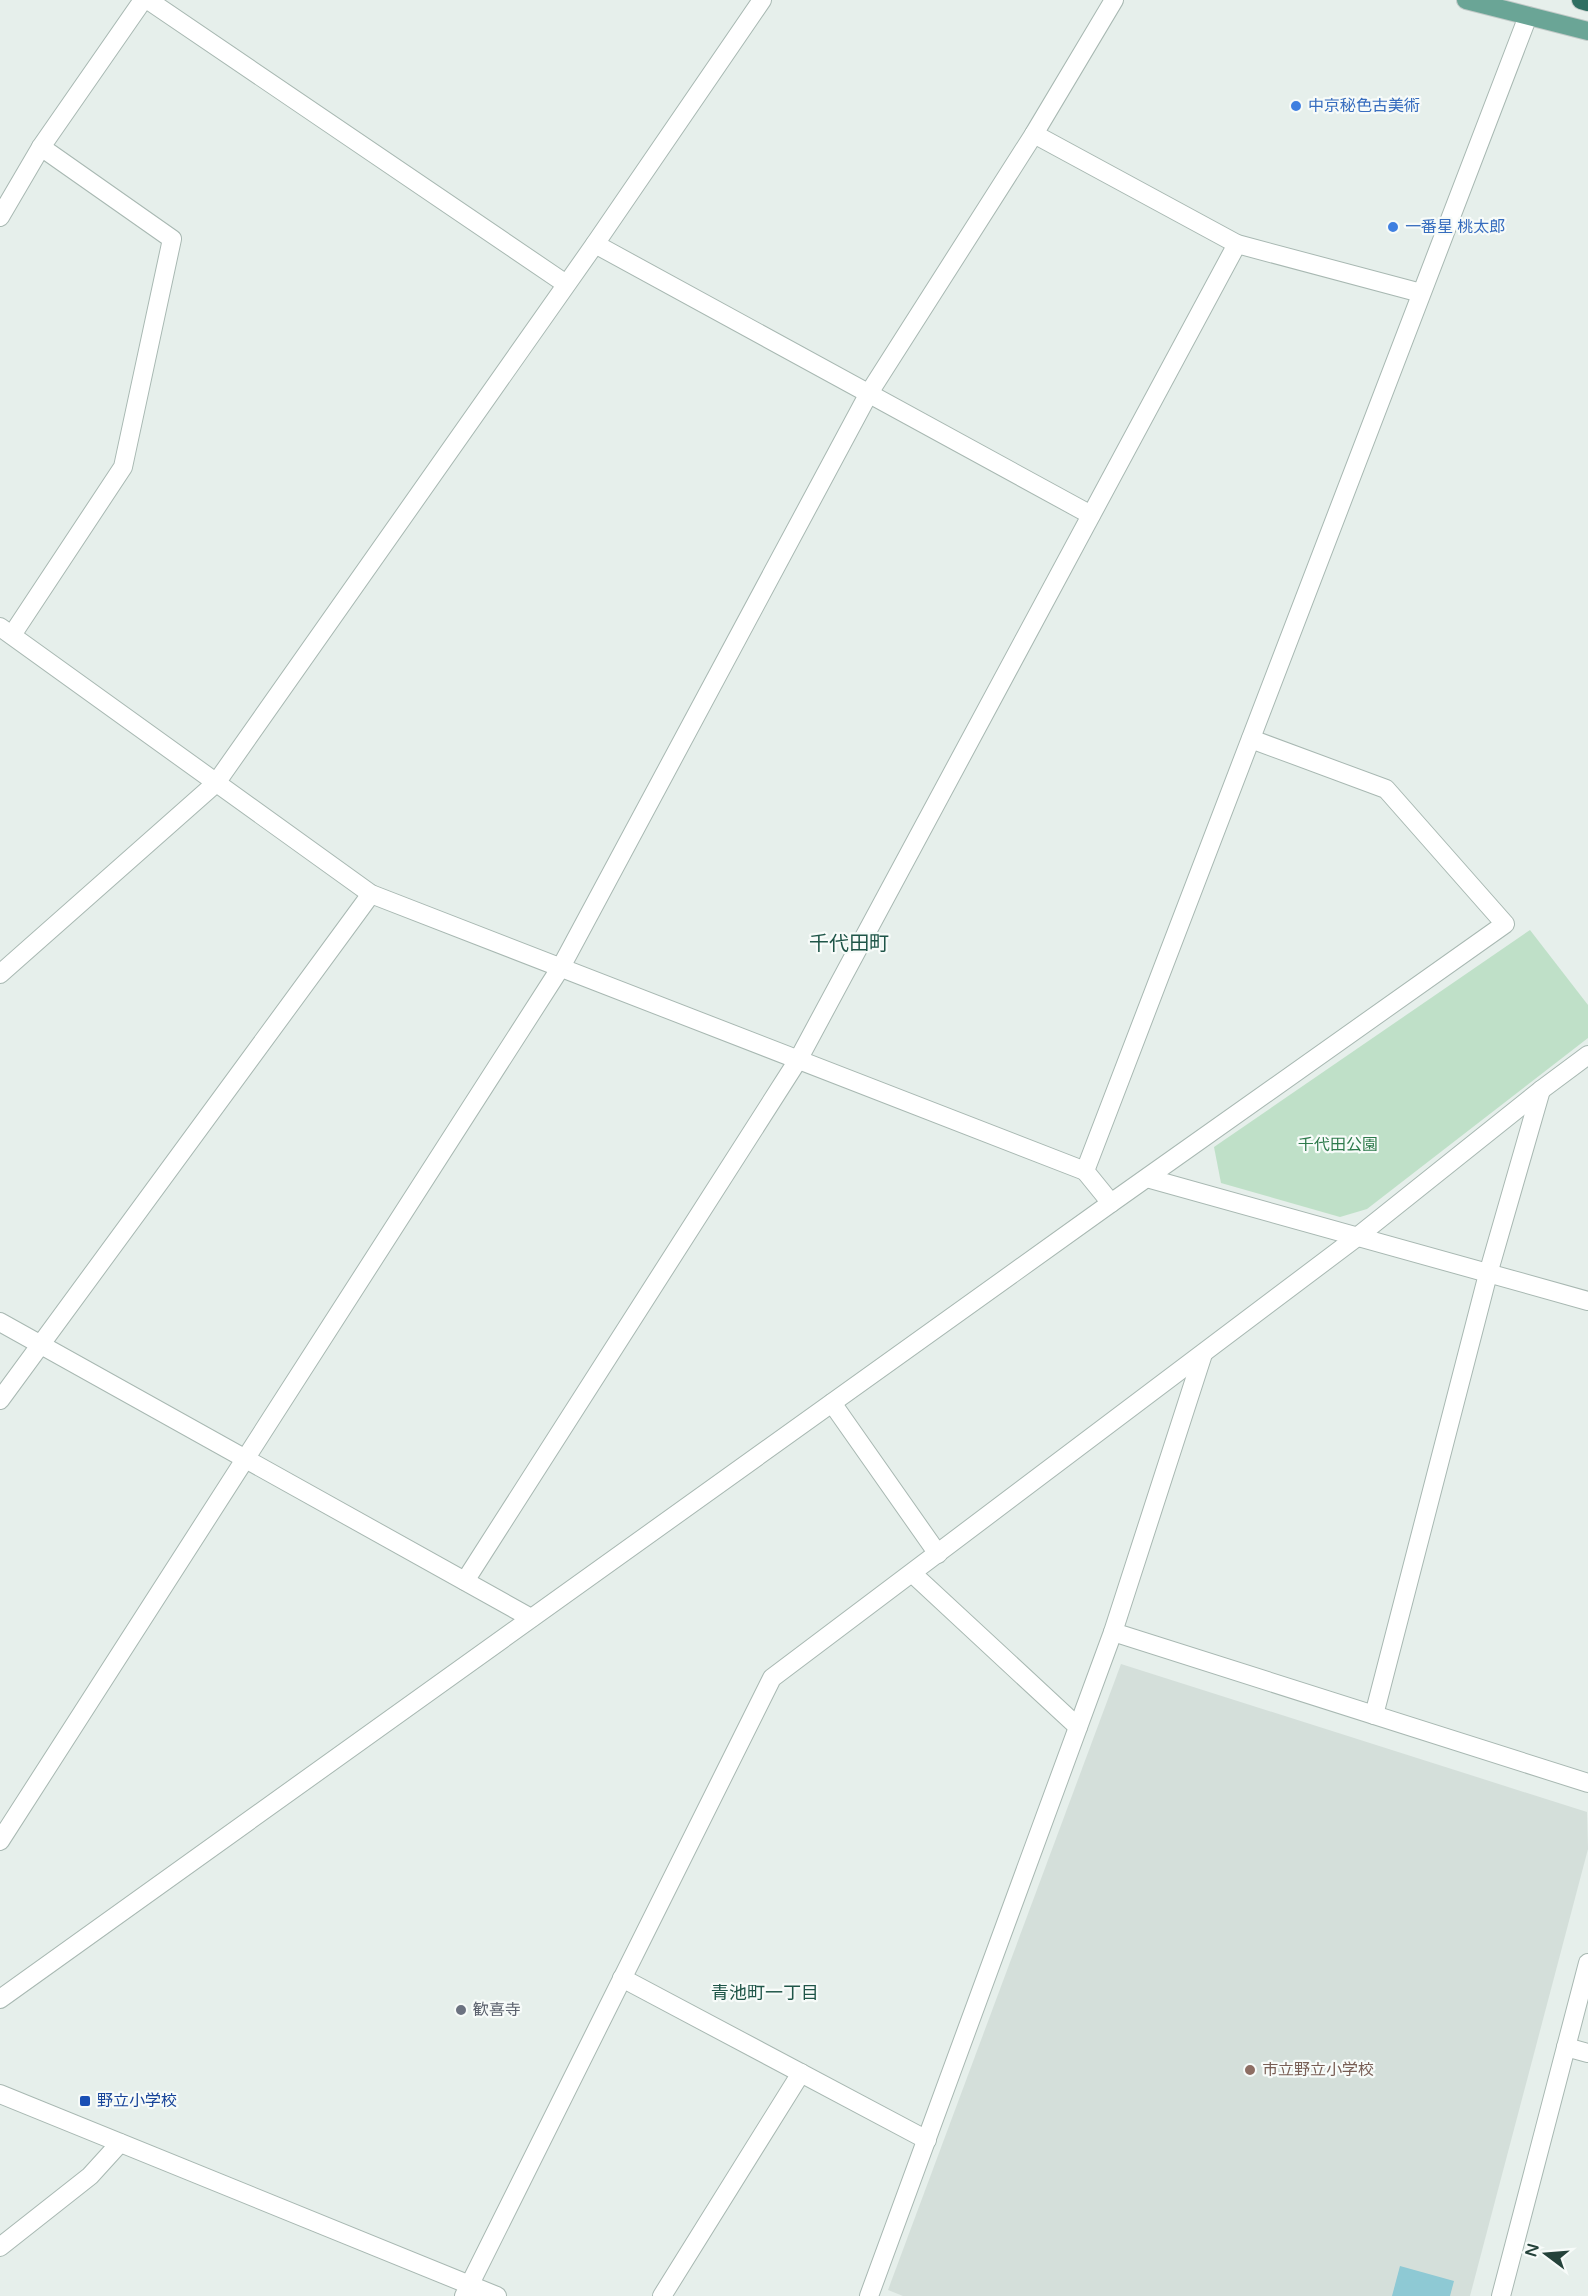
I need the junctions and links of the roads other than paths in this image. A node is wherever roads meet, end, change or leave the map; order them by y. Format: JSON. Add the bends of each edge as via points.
{"nodes":[{"id":1,"x":143,"y":0,"type":"edge"},
{"id":2,"x":148,"y":0,"type":"edge"},
{"id":3,"x":762,"y":0,"type":"edge"},
{"id":4,"x":1114,"y":0,"type":"edge"},
{"id":5,"x":1466,"y":0,"type":"edge"},
{"id":6,"x":1581,"y":0,"type":"edge"},
{"id":7,"x":1588,"y":2,"type":"edge"},
{"id":8,"x":1528,"y":16,"type":"junction"},
{"id":9,"x":1588,"y":31,"type":"edge"},
{"id":10,"x":1034,"y":134,"type":"junction"},
{"id":11,"x":41,"y":147,"type":"junction"},
{"id":12,"x":0,"y":217,"type":"edge"},
{"id":13,"x":595,"y":244,"type":"junction"},
{"id":14,"x":1237,"y":244,"type":"junction"},
{"id":15,"x":566,"y":284,"type":"junction"},
{"id":16,"x":1421,"y":293,"type":"junction"},
{"id":17,"x":868,"y":393,"type":"junction"},
{"id":18,"x":1091,"y":515,"type":"junction"},
{"id":19,"x":6,"y":631,"type":"edge"},
{"id":20,"x":1251,"y":739,"type":"junction"},
{"id":21,"x":216,"y":783,"type":"junction"},
{"id":22,"x":371,"y":894,"type":"junction"},
{"id":23,"x":561,"y":968,"type":"junction"},
{"id":24,"x":0,"y":974,"type":"edge"},
{"id":25,"x":1588,"y":1055,"type":"edge"},
{"id":26,"x":798,"y":1060,"type":"junction"},
{"id":27,"x":1541,"y":1090,"type":"junction"},
{"id":28,"x":1085,"y":1171,"type":"junction"},
{"id":29,"x":1147,"y":1178,"type":"junction"},
{"id":30,"x":1111,"y":1203,"type":"junction"},
{"id":31,"x":1357,"y":1237,"type":"junction"},
{"id":32,"x":1488,"y":1274,"type":"junction"},
{"id":33,"x":1588,"y":1301,"type":"edge"},
{"id":34,"x":0,"y":1323,"type":"edge"},
{"id":35,"x":40,"y":1345,"type":"junction"},
{"id":36,"x":1203,"y":1354,"type":"junction"},
{"id":37,"x":0,"y":1400,"type":"edge"},
{"id":38,"x":832,"y":1403,"type":"junction"},
{"id":39,"x":246,"y":1459,"type":"junction"},
{"id":40,"x":938,"y":1554,"type":"junction"},
{"id":41,"x":913,"y":1574,"type":"junction"},
{"id":42,"x":465,"y":1581,"type":"junction"},
{"id":43,"x":531,"y":1618,"type":"junction"},
{"id":44,"x":1113,"y":1632,"type":"junction"},
{"id":45,"x":1374,"y":1715,"type":"junction"},
{"id":46,"x":1078,"y":1727,"type":"junction"},
{"id":47,"x":1588,"y":1783,"type":"edge"},
{"id":48,"x":0,"y":1841,"type":"edge"},
{"id":49,"x":1588,"y":1963,"type":"edge"},
{"id":50,"x":622,"y":1978,"type":"junction"},
{"id":51,"x":0,"y":1999,"type":"edge"},
{"id":52,"x":1566,"y":2047,"type":"junction"},
{"id":53,"x":1588,"y":2053,"type":"edge"},
{"id":54,"x":801,"y":2073,"type":"junction"},
{"id":55,"x":0,"y":2094,"type":"edge"},
{"id":56,"x":927,"y":2140,"type":"junction"},
{"id":57,"x":120,"y":2143,"type":"junction"},
{"id":58,"x":0,"y":2247,"type":"edge"},
{"id":59,"x":467,"y":2290,"type":"edge"},
{"id":60,"x":497,"y":2296,"type":"edge"},
{"id":61,"x":662,"y":2296,"type":"edge"},
{"id":62,"x":869,"y":2296,"type":"edge"},
{"id":63,"x":1501,"y":2296,"type":"edge"}],
"edges":[{"from":1,"to":11,"type":"street"},
{"from":2,"to":15,"type":"street"},
{"from":3,"to":13,"type":"street"},
{"from":4,"to":10,"type":"street"},
{"from":5,"to":8,"type":"main road"},
{"from":6,"to":7,"type":"highway"},
{"from":8,"to":9,"type":"main road"},
{"from":8,"to":16,"type":"street"},
{"from":10,"to":14,"type":"street"},
{"from":10,"to":17,"type":"street"},
{"from":11,"to":12,"type":"street"},
{"from":11,"to":19,"type":"street","via":[[172,239],[123,467]]},
{"from":13,"to":15,"type":"street"},
{"from":13,"to":17,"type":"street"},
{"from":14,"to":16,"type":"street"},
{"from":14,"to":18,"type":"street"},
{"from":15,"to":21,"type":"street"},
{"from":16,"to":20,"type":"street"},
{"from":17,"to":18,"type":"street"},
{"from":17,"to":23,"type":"street"},
{"from":18,"to":26,"type":"street"},
{"from":19,"to":21,"type":"street"},
{"from":20,"to":28,"type":"street"},
{"from":20,"to":29,"type":"street","via":[[1386,789],[1505,924]]},
{"from":21,"to":22,"type":"street"},
{"from":21,"to":24,"type":"street"},
{"from":22,"to":23,"type":"street"},
{"from":22,"to":35,"type":"street"},
{"from":23,"to":26,"type":"street"},
{"from":23,"to":39,"type":"street"},
{"from":25,"to":27,"type":"street"},
{"from":26,"to":28,"type":"street"},
{"from":26,"to":42,"type":"street"},
{"from":27,"to":31,"type":"street"},
{"from":27,"to":32,"type":"street"},
{"from":28,"to":30,"type":"street"},
{"from":29,"to":30,"type":"street"},
{"from":29,"to":31,"type":"street"},
{"from":30,"to":38,"type":"street"},
{"from":31,"to":32,"type":"street"},
{"from":31,"to":36,"type":"street"},
{"from":32,"to":33,"type":"street"},
{"from":32,"to":45,"type":"street"},
{"from":34,"to":35,"type":"street"},
{"from":35,"to":37,"type":"street"},
{"from":35,"to":39,"type":"street"},
{"from":36,"to":40,"type":"street"},
{"from":36,"to":44,"type":"street"},
{"from":38,"to":40,"type":"street"},
{"from":38,"to":43,"type":"street"},
{"from":39,"to":42,"type":"street"},
{"from":39,"to":48,"type":"street"},
{"from":40,"to":41,"type":"street"},
{"from":41,"to":46,"type":"street"},
{"from":41,"to":50,"type":"street","via":[[772,1678]]},
{"from":42,"to":43,"type":"street"},
{"from":43,"to":51,"type":"street"},
{"from":44,"to":45,"type":"street"},
{"from":44,"to":46,"type":"street"},
{"from":45,"to":47,"type":"street"},
{"from":46,"to":56,"type":"street"},
{"from":49,"to":52,"type":"street"},
{"from":50,"to":54,"type":"street"},
{"from":50,"to":59,"type":"street"},
{"from":52,"to":53,"type":"street"},
{"from":52,"to":63,"type":"street"},
{"from":54,"to":56,"type":"street"},
{"from":54,"to":61,"type":"street"},
{"from":55,"to":57,"type":"street"},
{"from":56,"to":62,"type":"street"},
{"from":57,"to":58,"type":"street","via":[[90,2176]]},
{"from":57,"to":59,"type":"street"},
{"from":59,"to":60,"type":"street"}]}
